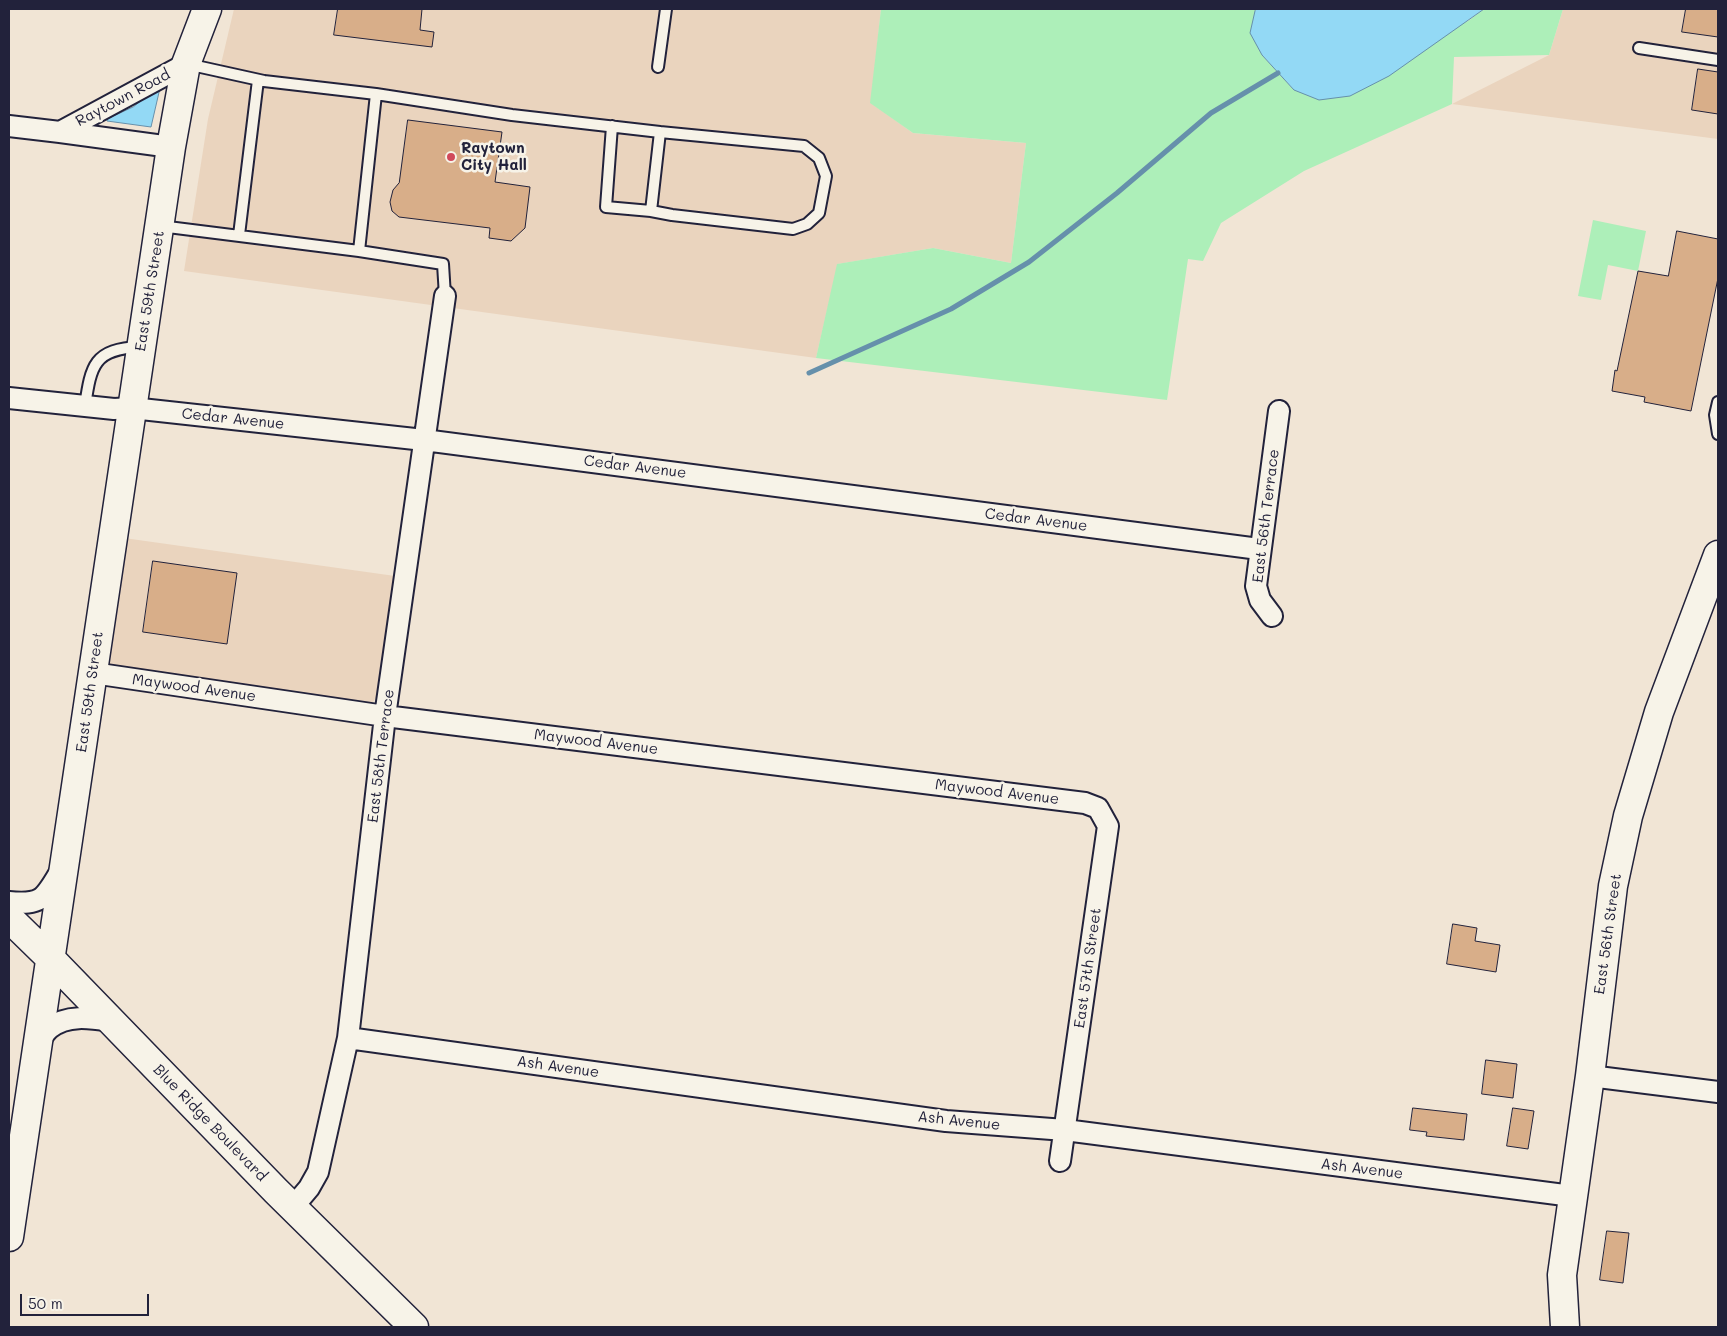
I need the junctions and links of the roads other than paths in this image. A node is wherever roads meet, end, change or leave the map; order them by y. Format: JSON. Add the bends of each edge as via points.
{"nodes":[{"id":1,"x":207,"y":9,"type":"edge"},
{"id":2,"x":666,"y":9,"type":"edge"},
{"id":3,"x":1639,"y":48,"type":"dead end"},
{"id":4,"x":1718,"y":60,"type":"edge"},
{"id":5,"x":186,"y":64,"type":"junction"},
{"id":6,"x":658,"y":67,"type":"dead end"},
{"id":7,"x":258,"y":80,"type":"junction"},
{"id":8,"x":376,"y":94,"type":"junction"},
{"id":9,"x":9,"y":126,"type":"edge"},
{"id":10,"x":612,"y":126,"type":"junction"},
{"id":11,"x":60,"y":132,"type":"junction"},
{"id":12,"x":660,"y":132,"type":"junction"},
{"id":13,"x":171,"y":147,"type":"junction"},
{"id":14,"x":651,"y":211,"type":"junction"},
{"id":15,"x":160,"y":226,"type":"junction"},
{"id":16,"x":239,"y":235,"type":"junction"},
{"id":17,"x":359,"y":251,"type":"junction"},
{"id":18,"x":445,"y":296,"type":"joint"},
{"id":19,"x":141,"y":348,"type":"junction"},
{"id":20,"x":9,"y":398,"type":"edge"},
{"id":21,"x":1718,"y":402,"type":"edge"},
{"id":22,"x":85,"y":406,"type":"junction"},
{"id":23,"x":132,"y":408,"type":"junction"},
{"id":24,"x":1279,"y":411,"type":"dead end"},
{"id":25,"x":1718,"y":434,"type":"edge"},
{"id":26,"x":424,"y":440,"type":"junction"},
{"id":27,"x":1260,"y":549,"type":"junction"},
{"id":28,"x":1718,"y":555,"type":"edge"},
{"id":29,"x":1272,"y":616,"type":"dead end"},
{"id":30,"x":93,"y":673,"type":"junction"},
{"id":31,"x":385,"y":716,"type":"junction"},
{"id":32,"x":1098,"y":808,"type":"joint"},
{"id":33,"x":64,"y":864,"type":"junction"},
{"id":34,"x":9,"y":902,"type":"edge"},
{"id":35,"x":9,"y":918,"type":"edge"},
{"id":36,"x":50,"y":958,"type":"junction"},
{"id":37,"x":111,"y":1021,"type":"junction"},
{"id":38,"x":348,"y":1038,"type":"junction"},
{"id":39,"x":37,"y":1043,"type":"junction"},
{"id":40,"x":1590,"y":1076,"type":"junction"},
{"id":41,"x":1718,"y":1092,"type":"edge"},
{"id":42,"x":1065,"y":1130,"type":"junction"},
{"id":43,"x":1060,"y":1161,"type":"dead end"},
{"id":44,"x":1572,"y":1196,"type":"junction"},
{"id":45,"x":293,"y":1207,"type":"junction"},
{"id":46,"x":9,"y":1237,"type":"edge"},
{"id":47,"x":414,"y":1327,"type":"edge"},
{"id":48,"x":1565,"y":1327,"type":"edge"}],
"edges":[{"from":1,"to":5,"type":"street","name":"Raytown Road"},
{"from":2,"to":6,"type":"lane"},
{"from":3,"to":4,"type":"lane"},
{"from":5,"to":7,"type":"lane"},
{"from":5,"to":11,"type":"street","name":"Raytown Road"},
{"from":5,"to":13,"type":"street","name":"Raytown Road"},
{"from":7,"to":8,"type":"lane"},
{"from":7,"to":16,"type":"lane"},
{"from":8,"to":10,"type":"lane","via":[[512,115]]},
{"from":8,"to":17,"type":"lane"},
{"from":9,"to":11,"type":"street","name":"Raytown Road"},
{"from":10,"to":12,"type":"lane"},
{"from":10,"to":14,"type":"lane","via":[[606,207]]},
{"from":11,"to":13,"type":"street","name":"Raytown Road"},
{"from":12,"to":14,"type":"lane"},
{"from":12,"to":14,"type":"lane","via":[[804,146],[819,158],[826,176],[820,213],[807,224],[794,229]]},
{"from":13,"to":15,"type":"street","name":"East 59th Street"},
{"from":15,"to":16,"type":"lane"},
{"from":15,"to":19,"type":"street","name":"East 59th Street"},
{"from":16,"to":17,"type":"lane"},
{"from":17,"to":18,"type":"lane","via":[[442,264]]},
{"from":18,"to":26,"type":"street","name":"East 58th Terrace"},
{"from":19,"to":22,"type":"lane","via":[[122,348],[98,359],[89,377]]},
{"from":19,"to":23,"type":"street","name":"East 59th Street"},
{"from":20,"to":22,"type":"street","name":"Cedar Avenue"},
{"from":21,"to":25,"type":"lane","via":[[1715,415]]},
{"from":22,"to":23,"type":"street","name":"Cedar Avenue","via":[[114,410]]},
{"from":23,"to":26,"type":"street","name":"Cedar Avenue"},
{"from":23,"to":30,"type":"street","name":"East 59th Street"},
{"from":24,"to":27,"type":"street","name":"East 56th Terrace"},
{"from":26,"to":27,"type":"street","name":"Cedar Avenue"},
{"from":26,"to":31,"type":"street","name":"East 58th Terrace"},
{"from":27,"to":29,"type":"street","name":"East 56th Terrace","via":[[1256,586],[1260,600]]},
{"from":28,"to":40,"type":"street","name":"East 56th Street","via":[[1659,712],[1628,816],[1613,886]]},
{"from":30,"to":31,"type":"street","name":"Maywood Avenue"},
{"from":30,"to":33,"type":"street","name":"East 59th Street"},
{"from":31,"to":32,"type":"street","name":"Maywood Avenue","via":[[1085,803]]},
{"from":31,"to":38,"type":"street","name":"East 58th Terrace"},
{"from":32,"to":42,"type":"street","name":"East 57th Street","via":[[1108,826]]},
{"from":33,"to":34,"type":"street","via":[[46,896],[29,903]]},
{"from":33,"to":36,"type":"street","name":"East 59th Street"},
{"from":35,"to":36,"type":"street","name":"Blue Ridge Boulevard"},
{"from":36,"to":37,"type":"street","name":"Blue Ridge Boulevard"},
{"from":36,"to":39,"type":"street","name":"East 59th Street"},
{"from":37,"to":39,"type":"street","via":[[91,1018],[65,1020],[49,1028]]},
{"from":37,"to":45,"type":"street","name":"Blue Ridge Boulevard"},
{"from":38,"to":42,"type":"street","name":"Ash Avenue","via":[[946,1121]]},
{"from":38,"to":45,"type":"street","name":"East 58th Terrace","via":[[318,1172]]},
{"from":39,"to":46,"type":"street","name":"East 59th Street"},
{"from":40,"to":41,"type":"street"},
{"from":40,"to":44,"type":"street","name":"East 56th Street"},
{"from":42,"to":43,"type":"street","name":"East 57th Street"},
{"from":42,"to":44,"type":"street","name":"Ash Avenue"},
{"from":44,"to":48,"type":"street","name":"East 56th Street","via":[[1562,1275]]},
{"from":45,"to":47,"type":"street","name":"Blue Ridge Boulevard"}]}
